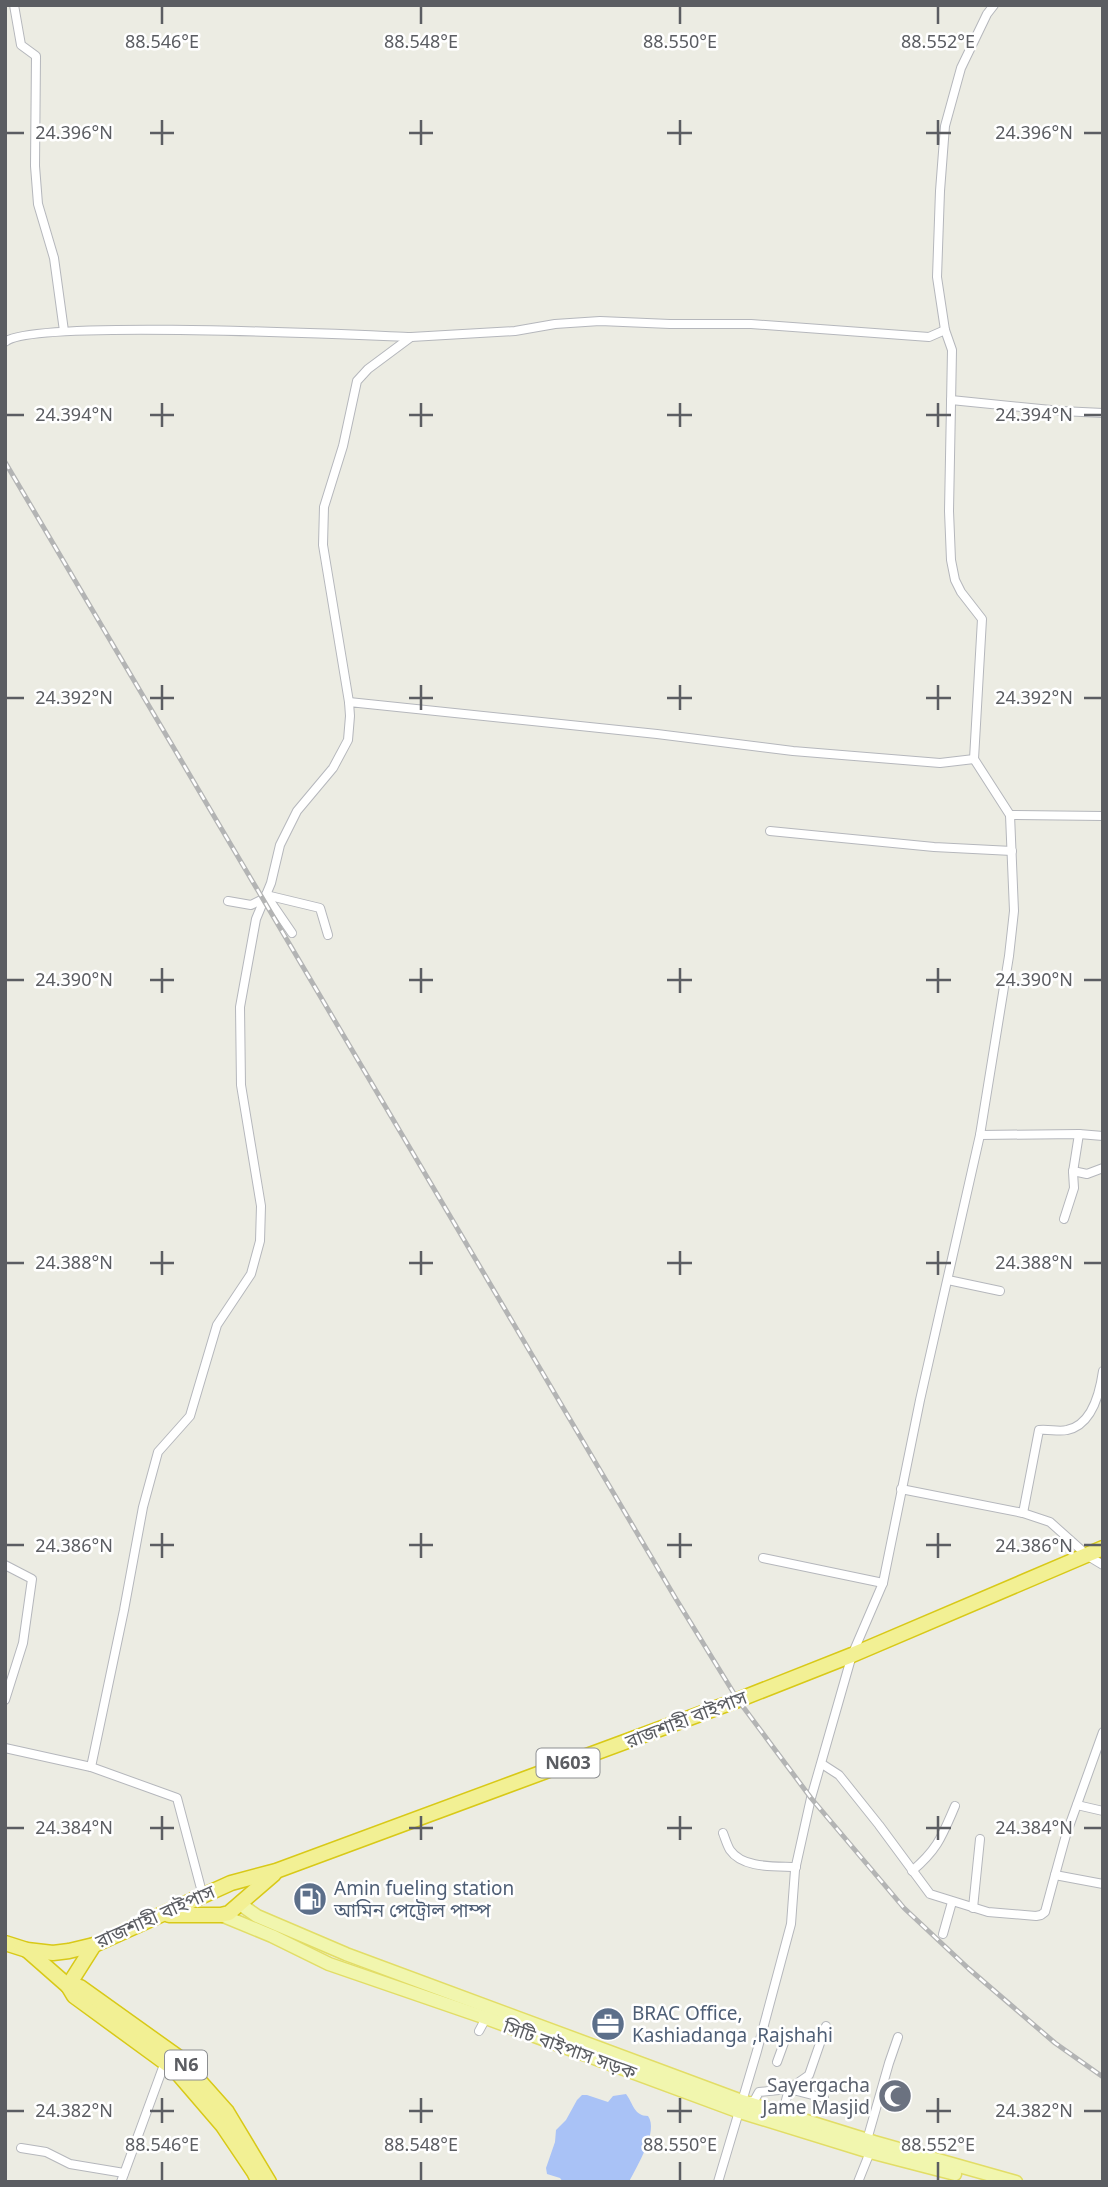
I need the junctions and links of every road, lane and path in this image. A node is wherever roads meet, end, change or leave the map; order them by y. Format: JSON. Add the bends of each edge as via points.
{"nodes":[{"id":1,"x":14,"y":5,"type":"edge"},
{"id":2,"x":994,"y":5,"type":"edge"},
{"id":3,"x":945,"y":330,"type":"junction"},
{"id":4,"x":64,"y":331,"type":"junction"},
{"id":5,"x":411,"y":337,"type":"junction"},
{"id":6,"x":5,"y":342,"type":"edge"},
{"id":7,"x":951,"y":400,"type":"junction"},
{"id":8,"x":1103,"y":412,"type":"edge"},
{"id":9,"x":349,"y":702,"type":"junction"},
{"id":10,"x":974,"y":759,"type":"junction"},
{"id":11,"x":1010,"y":815,"type":"junction"},
{"id":12,"x":1103,"y":816,"type":"edge"},
{"id":13,"x":770,"y":831,"type":"dead end"},
{"id":14,"x":1012,"y":851,"type":"junction"},
{"id":15,"x":264,"y":897,"type":"junction"},
{"id":16,"x":228,"y":901,"type":"dead end"},
{"id":17,"x":292,"y":933,"type":"dead end"},
{"id":18,"x":328,"y":935,"type":"dead end"},
{"id":19,"x":1079,"y":1134,"type":"junction"},
{"id":20,"x":980,"y":1135,"type":"junction"},
{"id":21,"x":1103,"y":1136,"type":"edge"},
{"id":22,"x":1103,"y":1168,"type":"edge"},
{"id":23,"x":1073,"y":1171,"type":"junction"},
{"id":24,"x":1064,"y":1219,"type":"dead end"},
{"id":25,"x":948,"y":1280,"type":"junction"},
{"id":26,"x":1000,"y":1291,"type":"dead end"},
{"id":27,"x":1103,"y":1371,"type":"edge"},
{"id":28,"x":901,"y":1489,"type":"junction"},
{"id":29,"x":1023,"y":1513,"type":"junction"},
{"id":30,"x":1103,"y":1548,"type":"edge"},
{"id":31,"x":1088,"y":1556,"type":"junction"},
{"id":32,"x":763,"y":1558,"type":"dead end"},
{"id":33,"x":5,"y":1565,"type":"edge"},
{"id":34,"x":1103,"y":1565,"type":"edge"},
{"id":35,"x":883,"y":1583,"type":"junction"},
{"id":36,"x":852,"y":1655,"type":"junction"},
{"id":37,"x":5,"y":1700,"type":"edge"},
{"id":38,"x":1103,"y":1732,"type":"edge"},
{"id":39,"x":5,"y":1748,"type":"edge"},
{"id":40,"x":822,"y":1765,"type":"junction"},
{"id":41,"x":91,"y":1767,"type":"junction"},
{"id":42,"x":1077,"y":1805,"type":"junction"},
{"id":43,"x":956,"y":1806,"type":"dead end"},
{"id":44,"x":1103,"y":1811,"type":"edge"},
{"id":45,"x":723,"y":1833,"type":"dead end"},
{"id":46,"x":980,"y":1839,"type":"dead end"},
{"id":47,"x":796,"y":1867,"type":"junction"},
{"id":48,"x":276,"y":1871,"type":"junction"},
{"id":49,"x":912,"y":1871,"type":"junction"},
{"id":50,"x":1055,"y":1875,"type":"junction"},
{"id":51,"x":231,"y":1883,"type":"junction"},
{"id":52,"x":1103,"y":1884,"type":"edge"},
{"id":53,"x":203,"y":1896,"type":"junction"},
{"id":54,"x":952,"y":1902,"type":"junction"},
{"id":55,"x":240,"y":1904,"type":"junction"},
{"id":56,"x":973,"y":1908,"type":"junction"},
{"id":57,"x":220,"y":1915,"type":"junction"},
{"id":58,"x":157,"y":1916,"type":"junction"},
{"id":59,"x":943,"y":1934,"type":"dead end"},
{"id":60,"x":5,"y":1943,"type":"edge"},
{"id":61,"x":94,"y":1945,"type":"junction"},
{"id":62,"x":27,"y":1950,"type":"junction"},
{"id":63,"x":68,"y":1986,"type":"junction"},
{"id":64,"x":486,"y":2018,"type":"junction"},
{"id":65,"x":826,"y":2026,"type":"dead end"},
{"id":66,"x":479,"y":2031,"type":"dead end"},
{"id":67,"x":762,"y":2033,"type":"junction"},
{"id":68,"x":898,"y":2037,"type":"dead end"},
{"id":69,"x":165,"y":2062,"type":"junction"},
{"id":70,"x":777,"y":2062,"type":"dead end"},
{"id":71,"x":789,"y":2089,"type":"junction"},
{"id":72,"x":824,"y":2098,"type":"dead end"},
{"id":73,"x":741,"y":2107,"type":"junction"},
{"id":74,"x":782,"y":2115,"type":"junction"},
{"id":75,"x":869,"y":2146,"type":"junction"},
{"id":76,"x":21,"y":2148,"type":"dead end"},
{"id":77,"x":122,"y":2178,"type":"edge"},
{"id":78,"x":259,"y":2182,"type":"edge"},
{"id":79,"x":269,"y":2182,"type":"edge"},
{"id":80,"x":718,"y":2182,"type":"edge"},
{"id":81,"x":858,"y":2182,"type":"edge"},
{"id":82,"x":986,"y":2182,"type":"edge"},
{"id":83,"x":1016,"y":2182,"type":"edge"}],
"edges":[{"from":1,"to":4,"type":"street","via":[[21,45],[36,56],[38,204],[54,258]]},
{"from":2,"to":3,"type":"street","via":[[961,68],[946,126],[937,277]]},
{"from":3,"to":5,"type":"street","via":[[929,337],[751,324],[600,321]]},
{"from":3,"to":7,"type":"street","via":[[953,349]]},
{"from":4,"to":5,"type":"street"},
{"from":4,"to":6,"type":"street","via":[[21,335]]},
{"from":5,"to":9,"type":"street","via":[[357,382],[324,506],[323,545]]},
{"from":7,"to":8,"type":"street"},
{"from":7,"to":10,"type":"street","via":[[951,560],[961,592],[982,619]]},
{"from":9,"to":10,"type":"street","via":[[806,752],[940,763]]},
{"from":9,"to":15,"type":"street","via":[[348,740],[333,768],[297,811],[280,845]]},
{"from":10,"to":11,"type":"street"},
{"from":11,"to":12,"type":"street"},
{"from":11,"to":14,"type":"street"},
{"from":13,"to":14,"type":"street"},
{"from":14,"to":20,"type":"street","via":[[1014,911]]},
{"from":15,"to":16,"type":"street","via":[[251,905]]},
{"from":15,"to":17,"type":"street"},
{"from":15,"to":18,"type":"street","via":[[320,908]]},
{"from":15,"to":41,"type":"street","via":[[240,1007],[242,1085],[261,1206],[260,1241],[251,1274],[217,1325],[190,1416],[158,1452]]},
{"from":19,"to":20,"type":"street"},
{"from":19,"to":21,"type":"street"},
{"from":19,"to":23,"type":"street"},
{"from":20,"to":25,"type":"street"},
{"from":22,"to":23,"type":"street","via":[[1087,1174]]},
{"from":23,"to":24,"type":"street","via":[[1074,1188]]},
{"from":25,"to":26,"type":"street"},
{"from":25,"to":28,"type":"street"},
{"from":27,"to":29,"type":"street","via":[[1091,1411],[1081,1425],[1065,1431],[1039,1430]]},
{"from":28,"to":29,"type":"street"},
{"from":28,"to":35,"type":"street"},
{"from":29,"to":31,"type":"street","via":[[1049,1522]]},
{"from":30,"to":31,"type":"highway","name":"রাজশাহী বাইপাস","number":"N603"},
{"from":31,"to":34,"type":"street"},
{"from":31,"to":36,"type":"highway","name":"রাজশাহী বাইপাস","number":"N603"},
{"from":32,"to":35,"type":"street"},
{"from":33,"to":37,"type":"street","via":[[32,1579],[23,1643]]},
{"from":35,"to":36,"type":"street"},
{"from":36,"to":40,"type":"street"},
{"from":36,"to":48,"type":"highway","name":"রাজশাহী বাইপাস","number":"N603"},
{"from":38,"to":42,"type":"street"},
{"from":39,"to":41,"type":"street"},
{"from":40,"to":47,"type":"street"},
{"from":40,"to":49,"type":"street","via":[[839,1775]]},
{"from":41,"to":53,"type":"street","via":[[177,1798]]},
{"from":42,"to":44,"type":"street"},
{"from":42,"to":50,"type":"street"},
{"from":43,"to":49,"type":"street","via":[[937,1846]]},
{"from":45,"to":47,"type":"street","via":[[731,1852],[747,1862]]},
{"from":46,"to":56,"type":"street"},
{"from":47,"to":67,"type":"street","via":[[792,1924]]},
{"from":48,"to":51,"type":"highway","name":"রাজশাহী বাইপাস","number":"N603"},
{"from":48,"to":55,"type":"highway"},
{"from":49,"to":54,"type":"street","via":[[930,1895]]},
{"from":50,"to":52,"type":"street"},
{"from":50,"to":56,"type":"street","via":[[1041,1915]]},
{"from":51,"to":53,"type":"highway","name":"রাজশাহী বাইপাস","number":"N603"},
{"from":51,"to":55,"type":"highway"},
{"from":53,"to":58,"type":"highway","name":"রাজশাহী বাইপাস","number":"N603"},
{"from":54,"to":56,"type":"street"},
{"from":54,"to":59,"type":"street"},
{"from":55,"to":57,"type":"highway"},
{"from":55,"to":73,"type":"main road","via":[[257,1916],[346,1954]]},
{"from":57,"to":58,"type":"highway","name":"সিটি বাইপাস সড়ক","number":"N603"},
{"from":57,"to":64,"type":"main road","name":"সিটি বাইপাস সড়ক","via":[[329,1964]]},
{"from":58,"to":61,"type":"highway","name":"রাজশাহী বাইপাস","number":"N603"},
{"from":60,"to":62,"type":"highway","number":"N6"},
{"from":61,"to":62,"type":"highway","name":"রাজশাহী বাইপাস","number":"N603","via":[[53,1953]]},
{"from":61,"to":63,"type":"highway"},
{"from":62,"to":63,"type":"highway","number":"N6"},
{"from":63,"to":69,"type":"highway","number":"N6","via":[[74,1996]]},
{"from":63,"to":79,"type":"highway","number":"N6","via":[[80,1987],[178,2057],[227,2112]]},
{"from":64,"to":66,"type":"street"},
{"from":64,"to":73,"type":"main road","name":"সিটি বাইপাস সড়ক"},
{"from":65,"to":71,"type":"street","via":[[809,2076]]},
{"from":67,"to":70,"type":"street","via":[[785,2040]]},
{"from":67,"to":73,"type":"street"},
{"from":68,"to":75,"type":"street"},
{"from":69,"to":77,"type":"street"},
{"from":69,"to":78,"type":"highway","number":"N6","via":[[223,2126]]},
{"from":71,"to":72,"type":"street"},
{"from":71,"to":73,"type":"street","via":[[759,2092],[754,2101]]},
{"from":71,"to":74,"type":"street"},
{"from":73,"to":74,"type":"main road"},
{"from":73,"to":75,"type":"main road","name":"সিটি বাইপাস সড়ক"},
{"from":73,"to":80,"type":"street"},
{"from":74,"to":75,"type":"main road"},
{"from":75,"to":81,"type":"street"},
{"from":75,"to":82,"type":"main road","name":"সিটি বাইপাস সড়ক"},
{"from":75,"to":83,"type":"main road"},
{"from":76,"to":77,"type":"street","via":[[47,2152],[70,2164]]}]}
